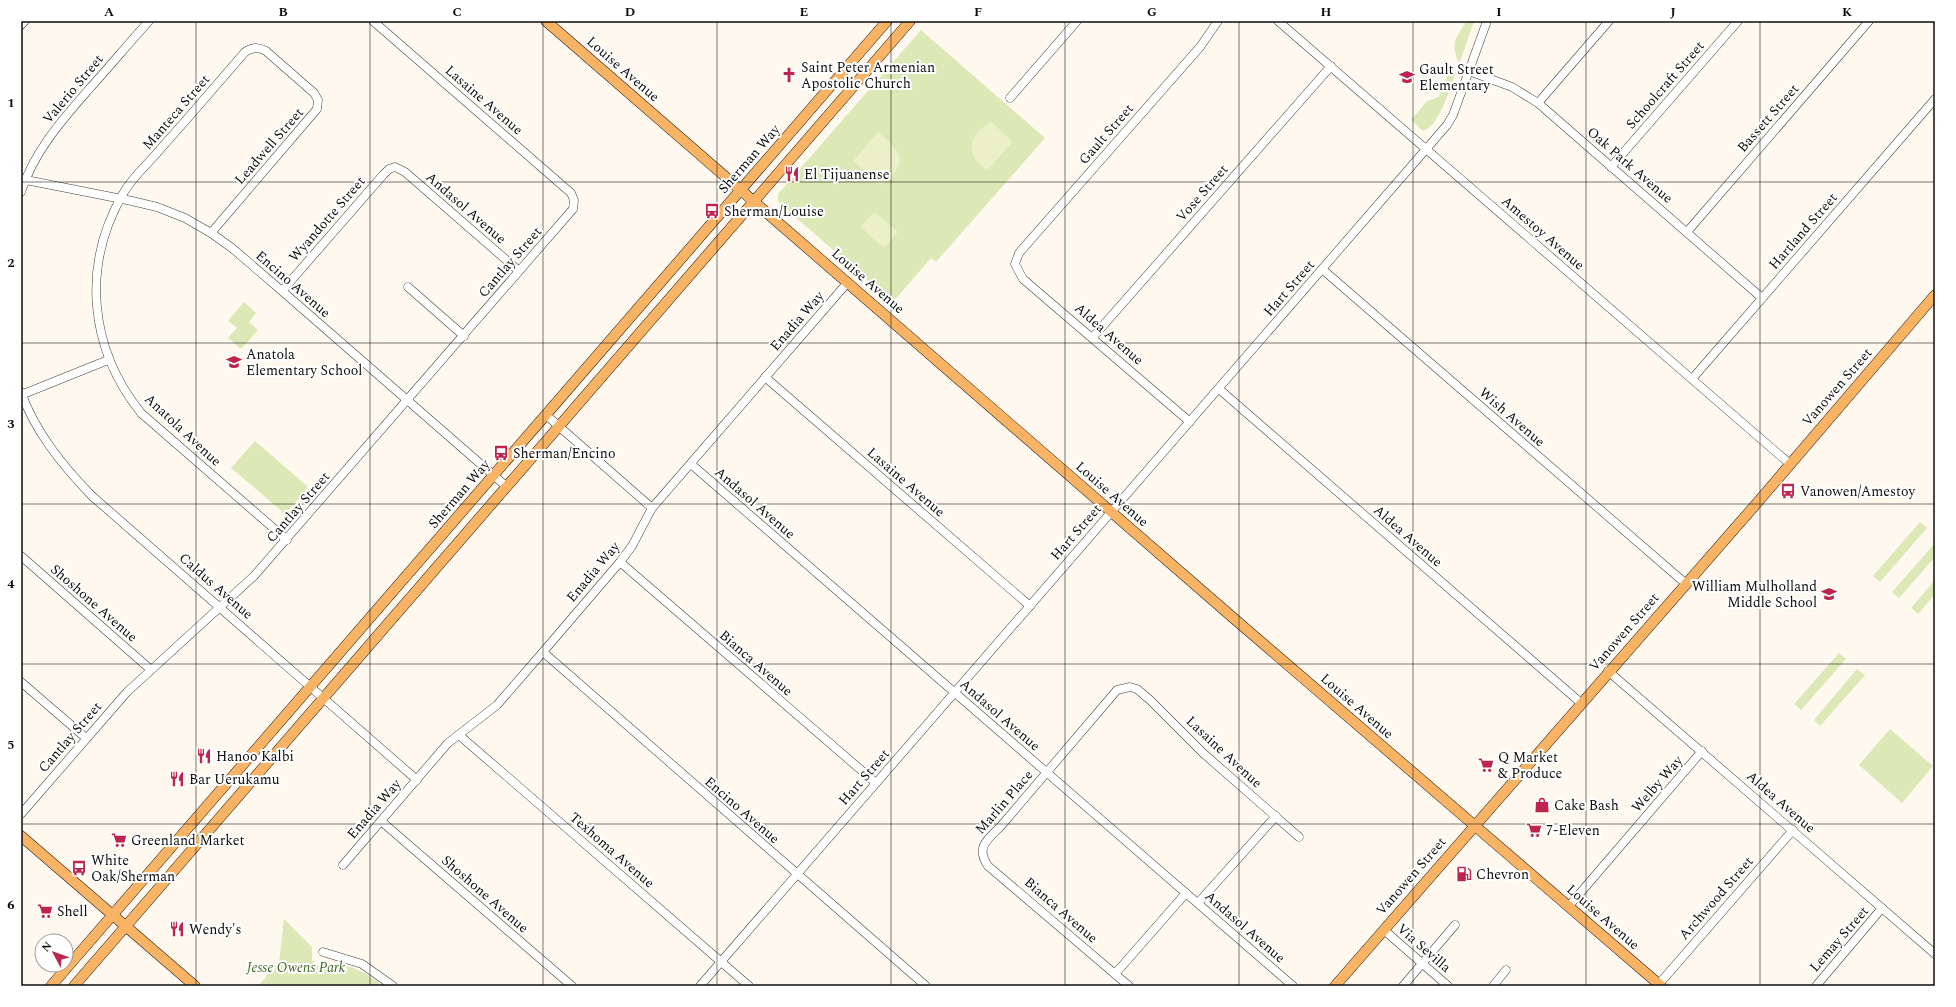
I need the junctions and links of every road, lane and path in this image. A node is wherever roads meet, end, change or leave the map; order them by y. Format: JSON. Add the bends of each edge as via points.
{"nodes":[{"id":1,"x":24,"y":21,"type":"edge"},
{"id":2,"x":149,"y":21,"type":"edge"},
{"id":3,"x":373,"y":21,"type":"edge"},
{"id":4,"x":546,"y":21,"type":"edge"},
{"id":5,"x":887,"y":21,"type":"edge"},
{"id":6,"x":910,"y":21,"type":"edge"},
{"id":7,"x":1077,"y":21,"type":"edge"},
{"id":8,"x":1218,"y":21,"type":"edge"},
{"id":9,"x":1278,"y":21,"type":"edge"},
{"id":10,"x":1487,"y":21,"type":"edge"},
{"id":11,"x":1609,"y":21,"type":"edge"},
{"id":12,"x":1738,"y":21,"type":"edge"},
{"id":13,"x":1869,"y":21,"type":"edge"},
{"id":14,"x":21,"y":25,"type":"edge"},
{"id":15,"x":256,"y":48,"type":"joint"},
{"id":16,"x":1331,"y":66,"type":"junction"},
{"id":17,"x":1469,"y":71,"type":"junction"},
{"id":18,"x":1010,"y":98,"type":"dead end"},
{"id":19,"x":1935,"y":99,"type":"edge"},
{"id":20,"x":1538,"y":103,"type":"junction"},
{"id":21,"x":1426,"y":149,"type":"junction"},
{"id":22,"x":395,"y":167,"type":"joint"},
{"id":23,"x":1611,"y":167,"type":"junction"},
{"id":24,"x":23,"y":180,"type":"edge"},
{"id":25,"x":741,"y":190,"type":"junction"},
{"id":26,"x":21,"y":192,"type":"edge"},
{"id":27,"x":121,"y":199,"type":"junction"},
{"id":28,"x":574,"y":200,"type":"joint"},
{"id":29,"x":754,"y":201,"type":"junction"},
{"id":30,"x":1687,"y":232,"type":"junction"},
{"id":31,"x":211,"y":233,"type":"junction"},
{"id":32,"x":1015,"y":264,"type":"joint"},
{"id":33,"x":1322,"y":269,"type":"junction"},
{"id":34,"x":519,"y":272,"type":"junction"},
{"id":35,"x":848,"y":282,"type":"junction"},
{"id":36,"x":408,"y":287,"type":"dead end"},
{"id":37,"x":282,"y":291,"type":"junction"},
{"id":38,"x":1935,"y":295,"type":"edge"},
{"id":39,"x":1762,"y":298,"type":"junction"},
{"id":40,"x":464,"y":336,"type":"junction"},
{"id":41,"x":1093,"y":337,"type":"junction"},
{"id":42,"x":108,"y":360,"type":"junction"},
{"id":43,"x":765,"y":377,"type":"junction"},
{"id":44,"x":1692,"y":379,"type":"junction"},
{"id":45,"x":1219,"y":389,"type":"junction"},
{"id":46,"x":21,"y":394,"type":"edge"},
{"id":47,"x":407,"y":401,"type":"junction"},
{"id":48,"x":546,"y":415,"type":"junction"},
{"id":49,"x":1190,"y":422,"type":"junction"},
{"id":50,"x":559,"y":427,"type":"junction"},
{"id":51,"x":691,"y":464,"type":"junction"},
{"id":52,"x":1790,"y":464,"type":"junction"},
{"id":53,"x":494,"y":475,"type":"junction"},
{"id":54,"x":507,"y":486,"type":"junction"},
{"id":55,"x":652,"y":508,"type":"junction"},
{"id":56,"x":1111,"y":512,"type":"junction"},
{"id":57,"x":287,"y":540,"type":"junction"},
{"id":58,"x":21,"y":556,"type":"edge"},
{"id":59,"x":620,"y":562,"type":"junction"},
{"id":60,"x":1685,"y":583,"type":"junction"},
{"id":61,"x":1030,"y":606,"type":"junction"},
{"id":62,"x":221,"y":607,"type":"junction"},
{"id":63,"x":542,"y":652,"type":"junction"},
{"id":64,"x":150,"y":669,"type":"junction"},
{"id":65,"x":1608,"y":671,"type":"junction"},
{"id":66,"x":21,"y":682,"type":"edge"},
{"id":67,"x":311,"y":686,"type":"junction"},
{"id":68,"x":1130,"y":687,"type":"joint"},
{"id":69,"x":954,"y":692,"type":"junction"},
{"id":70,"x":324,"y":698,"type":"junction"},
{"id":71,"x":1581,"y":703,"type":"junction"},
{"id":72,"x":459,"y":735,"type":"junction"},
{"id":73,"x":86,"y":738,"type":"junction"},
{"id":74,"x":1702,"y":751,"type":"junction"},
{"id":75,"x":1047,"y":772,"type":"junction"},
{"id":76,"x":417,"y":780,"type":"junction"},
{"id":77,"x":876,"y":783,"type":"junction"},
{"id":78,"x":21,"y":814,"type":"edge"},
{"id":79,"x":1276,"y":816,"type":"junction"},
{"id":80,"x":382,"y":821,"type":"junction"},
{"id":81,"x":1473,"y":825,"type":"junction"},
{"id":82,"x":1793,"y":830,"type":"junction"},
{"id":83,"x":21,"y":836,"type":"edge"},
{"id":84,"x":1299,"y":837,"type":"dead end"},
{"id":85,"x":982,"y":852,"type":"joint"},
{"id":86,"x":343,"y":865,"type":"dead end"},
{"id":87,"x":796,"y":874,"type":"junction"},
{"id":88,"x":1186,"y":893,"type":"junction"},
{"id":89,"x":1198,"y":903,"type":"junction"},
{"id":90,"x":1568,"y":906,"type":"junction"},
{"id":91,"x":1882,"y":908,"type":"junction"},
{"id":92,"x":113,"y":915,"type":"junction"},
{"id":93,"x":1456,"y":925,"type":"dead end"},
{"id":94,"x":126,"y":927,"type":"junction"},
{"id":95,"x":1384,"y":930,"type":"junction"},
{"id":96,"x":324,"y":952,"type":"dead end"},
{"id":97,"x":1935,"y":954,"type":"edge"},
{"id":98,"x":721,"y":962,"type":"junction"},
{"id":99,"x":1422,"y":964,"type":"junction"},
{"id":100,"x":1506,"y":970,"type":"dead end"},
{"id":101,"x":1115,"y":974,"type":"junction"},
{"id":102,"x":1660,"y":985,"type":"edge"},
{"id":103,"x":51,"y":986,"type":"edge"},
{"id":104,"x":74,"y":986,"type":"edge"},
{"id":105,"x":195,"y":986,"type":"edge"},
{"id":106,"x":393,"y":986,"type":"edge"},
{"id":107,"x":572,"y":986,"type":"edge"},
{"id":108,"x":700,"y":986,"type":"edge"},
{"id":109,"x":749,"y":986,"type":"edge"},
{"id":110,"x":926,"y":986,"type":"edge"},
{"id":111,"x":1129,"y":986,"type":"edge"},
{"id":112,"x":1293,"y":986,"type":"edge"},
{"id":113,"x":1334,"y":986,"type":"edge"},
{"id":114,"x":1403,"y":986,"type":"edge"},
{"id":115,"x":1448,"y":986,"type":"edge"},
{"id":116,"x":1492,"y":986,"type":"edge"},
{"id":117,"x":1816,"y":986,"type":"edge"}],
"edges":[{"from":1,"to":14,"type":"street"},
{"from":2,"to":24,"type":"street","name":"Valerio Street","via":[[62,120]]},
{"from":3,"to":28,"type":"street","name":"Lasaine Avenue","via":[[570,191]]},
{"from":4,"to":25,"type":"main road","name":"Louise Avenue"},
{"from":5,"to":25,"type":"main road","name":"Sherman Way"},
{"from":6,"to":29,"type":"main road"},
{"from":7,"to":18,"type":"street"},
{"from":8,"to":32,"type":"street","name":"Gault Street","via":[[1200,47],[1022,249]]},
{"from":9,"to":16,"type":"street","name":"Amestoy Avenue"},
{"from":10,"to":17,"type":"street","name":"Hart Street"},
{"from":11,"to":20,"type":"street"},
{"from":12,"to":23,"type":"street","name":"Schoolcraft Street"},
{"from":13,"to":30,"type":"street","name":"Bassett Street"},
{"from":15,"to":27,"type":"street","name":"Manteca Street","via":[[245,52],[133,180]]},
{"from":15,"to":31,"type":"street","name":"Leadwell Street","via":[[266,51],[314,93],[318,100],[317,109]]},
{"from":16,"to":21,"type":"street","name":"Amestoy Avenue"},
{"from":16,"to":41,"type":"street","name":"Vose Street"},
{"from":17,"to":20,"type":"street","name":"Oak Park Avenue","via":[[1512,87]]},
{"from":17,"to":21,"type":"street","name":"Hart Street","via":[[1450,120]]},
{"from":19,"to":39,"type":"street","name":"Hartland Street"},
{"from":20,"to":23,"type":"street","name":"Oak Park Avenue"},
{"from":21,"to":33,"type":"street","name":"Hart Street"},
{"from":21,"to":44,"type":"street","name":"Amestoy Avenue"},
{"from":22,"to":34,"type":"street","name":"Andasol Avenue","via":[[405,172]]},
{"from":22,"to":37,"type":"street","name":"Wyandotte Street","via":[[383,175]]},
{"from":23,"to":30,"type":"street","name":"Oak Park Avenue"},
{"from":24,"to":26,"type":"street"},
{"from":24,"to":27,"type":"street","name":"Encino Avenue"},
{"from":25,"to":29,"type":"main road","name":"Louise Avenue"},
{"from":25,"to":48,"type":"main road","name":"Sherman Way"},
{"from":27,"to":31,"type":"street","name":"Encino Avenue","via":[[172,213]]},
{"from":27,"to":42,"type":"street","name":"Anatola Avenue","via":[[106,232],[97,275],[100,331]]},
{"from":28,"to":34,"type":"street","name":"Cantlay Street","via":[[570,213]]},
{"from":29,"to":35,"type":"main road","name":"Louise Avenue"},
{"from":29,"to":50,"type":"main road"},
{"from":30,"to":39,"type":"street","name":"Oak Park Avenue"},
{"from":31,"to":37,"type":"street","name":"Encino Avenue"},
{"from":32,"to":41,"type":"street","name":"Aldea Avenue","via":[[1023,279]]},
{"from":33,"to":45,"type":"street","name":"Hart Street"},
{"from":33,"to":60,"type":"street","name":"Wish Avenue"},
{"from":34,"to":40,"type":"street","name":"Cantlay Street"},
{"from":35,"to":43,"type":"street","name":"Enadia Way"},
{"from":35,"to":56,"type":"main road","name":"Louise Avenue"},
{"from":36,"to":40,"type":"street"},
{"from":37,"to":47,"type":"street","name":"Encino Avenue"},
{"from":38,"to":52,"type":"main road","name":"Vanowen Street"},
{"from":39,"to":44,"type":"street","name":"Hartland Street"},
{"from":40,"to":47,"type":"street","name":"Cantlay Street"},
{"from":41,"to":49,"type":"street","name":"Aldea Avenue"},
{"from":42,"to":46,"type":"street"},
{"from":42,"to":57,"type":"street","name":"Anatola Avenue","via":[[128,396],[141,413]]},
{"from":43,"to":51,"type":"street","name":"Enadia Way"},
{"from":43,"to":61,"type":"street","name":"Lasaine Avenue"},
{"from":44,"to":52,"type":"street","name":"Amestoy Avenue"},
{"from":45,"to":49,"type":"street","name":"Hart Street"},
{"from":45,"to":71,"type":"street","name":"Aldea Avenue"},
{"from":46,"to":62,"type":"street","name":"Caldus Avenue","via":[[43,435],[71,475]]},
{"from":47,"to":53,"type":"street","name":"Encino Avenue"},
{"from":47,"to":57,"type":"street","name":"Cantlay Street"},
{"from":48,"to":50,"type":"street"},
{"from":48,"to":53,"type":"main road","name":"Sherman Way"},
{"from":49,"to":56,"type":"street","name":"Hart Street"},
{"from":50,"to":54,"type":"main road"},
{"from":50,"to":55,"type":"street"},
{"from":51,"to":55,"type":"street","name":"Enadia Way"},
{"from":51,"to":69,"type":"street","name":"Andasol Avenue"},
{"from":52,"to":60,"type":"main road","name":"Vanowen Street"},
{"from":53,"to":54,"type":"street","name":"Encino Avenue"},
{"from":53,"to":67,"type":"main road","name":"Sherman Way"},
{"from":54,"to":70,"type":"main road"},
{"from":55,"to":59,"type":"street","name":"Enadia Way","via":[[632,546]]},
{"from":56,"to":61,"type":"street","name":"Hart Street"},
{"from":56,"to":81,"type":"main road","name":"Louise Avenue"},
{"from":57,"to":62,"type":"street","name":"Cantlay Street"},
{"from":58,"to":64,"type":"street","name":"Shoshone Avenue"},
{"from":59,"to":63,"type":"street","name":"Enadia Way"},
{"from":59,"to":77,"type":"street","name":"Bianca Avenue"},
{"from":60,"to":65,"type":"main road","name":"Vanowen Street"},
{"from":61,"to":69,"type":"street","name":"Hart Street"},
{"from":62,"to":64,"type":"street","name":"Cantlay Street"},
{"from":62,"to":67,"type":"street","name":"Caldus Avenue"},
{"from":63,"to":72,"type":"street","name":"Enadia Way","via":[[497,705]]},
{"from":63,"to":87,"type":"street","name":"Encino Avenue"},
{"from":64,"to":73,"type":"street","name":"Cantlay Street"},
{"from":65,"to":71,"type":"main road","name":"Vanowen Street"},
{"from":65,"to":74,"type":"street","name":"Aldea Avenue"},
{"from":66,"to":73,"type":"street"},
{"from":67,"to":70,"type":"street","name":"Caldus Avenue"},
{"from":67,"to":92,"type":"main road","name":"Sherman Way"},
{"from":68,"to":75,"type":"street","name":"Marlin Place","via":[[1123,687],[1111,695],[1107,703]]},
{"from":68,"to":79,"type":"street","name":"Lasaine Avenue","via":[[1137,689],[1150,700],[1203,753]]},
{"from":69,"to":75,"type":"street","name":"Andasol Avenue"},
{"from":69,"to":77,"type":"street","name":"Hart Street"},
{"from":70,"to":76,"type":"street","name":"Caldus Avenue"},
{"from":70,"to":94,"type":"main road"},
{"from":71,"to":81,"type":"main road","name":"Vanowen Street"},
{"from":72,"to":76,"type":"street","name":"Enadia Way","via":[[448,743]]},
{"from":72,"to":98,"type":"street","name":"Texhoma Avenue"},
{"from":73,"to":78,"type":"street","name":"Cantlay Street"},
{"from":74,"to":82,"type":"street","name":"Aldea Avenue"},
{"from":74,"to":90,"type":"street","name":"Welby Way"},
{"from":75,"to":85,"type":"street","name":"Marlin Place","via":[[988,838]]},
{"from":75,"to":88,"type":"street","name":"Andasol Avenue"},
{"from":76,"to":80,"type":"street","name":"Enadia Way"},
{"from":77,"to":87,"type":"street","name":"Hart Street"},
{"from":79,"to":84,"type":"street","name":"Lasaine Avenue"},
{"from":79,"to":89,"type":"street"},
{"from":80,"to":86,"type":"street","name":"Enadia Way"},
{"from":80,"to":107,"type":"street","name":"Shoshone Avenue"},
{"from":81,"to":90,"type":"main road","name":"Louise Avenue"},
{"from":81,"to":95,"type":"main road","name":"Vanowen Street"},
{"from":82,"to":91,"type":"street","name":"Aldea Avenue"},
{"from":82,"to":102,"type":"street","name":"Archwood Street"},
{"from":83,"to":92,"type":"main road"},
{"from":85,"to":101,"type":"street","name":"Bianca Avenue","via":[[988,866]]},
{"from":87,"to":98,"type":"street","name":"Hart Street"},
{"from":87,"to":110,"type":"street","name":"Encino Avenue"},
{"from":88,"to":89,"type":"street","name":"Andasol Avenue"},
{"from":88,"to":101,"type":"street"},
{"from":89,"to":112,"type":"street","name":"Andasol Avenue"},
{"from":90,"to":102,"type":"main road","name":"Louise Avenue"},
{"from":91,"to":97,"type":"street","name":"Aldea Avenue"},
{"from":91,"to":117,"type":"street","name":"Lemay Street"},
{"from":92,"to":94,"type":"main road"},
{"from":92,"to":103,"type":"main road","name":"Sherman Way"},
{"from":93,"to":99,"type":"street"},
{"from":94,"to":104,"type":"main road"},
{"from":94,"to":105,"type":"main road"},
{"from":95,"to":99,"type":"street","name":"Via Sevilla"},
{"from":95,"to":113,"type":"main road","name":"Vanowen Street"},
{"from":96,"to":106,"type":"street","via":[[362,964]]},
{"from":98,"to":108,"type":"street","name":"Hart Street"},
{"from":98,"to":109,"type":"street","name":"Texhoma Avenue"},
{"from":99,"to":114,"type":"street"},
{"from":99,"to":115,"type":"street","name":"Via Sevilla"},
{"from":100,"to":116,"type":"street"},
{"from":101,"to":111,"type":"street","name":"Bianca Avenue"}]}
